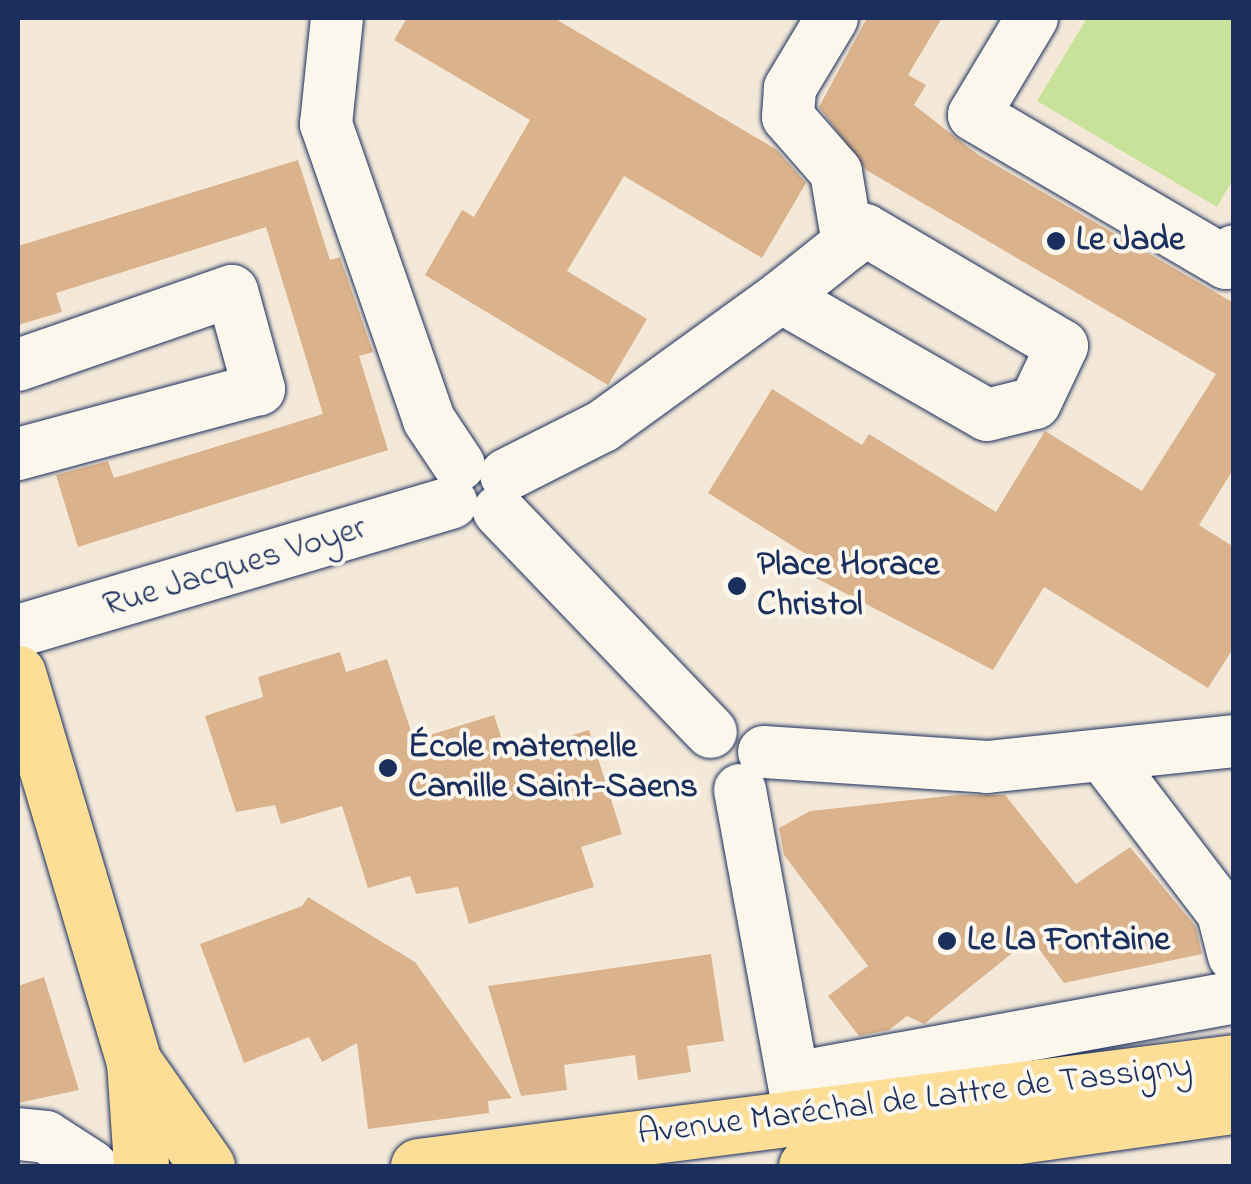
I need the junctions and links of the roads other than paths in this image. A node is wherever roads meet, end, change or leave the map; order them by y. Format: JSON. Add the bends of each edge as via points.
{"nodes":[{"id":1,"x":337,"y":18,"type":"edge"},
{"id":2,"x":832,"y":18,"type":"edge"},
{"id":3,"x":1032,"y":18,"type":"edge"},
{"id":4,"x":848,"y":244,"type":"junction"},
{"id":5,"x":1234,"y":251,"type":"edge"},
{"id":6,"x":781,"y":297,"type":"junction"},
{"id":7,"x":18,"y":365,"type":"edge"},
{"id":8,"x":18,"y":454,"type":"edge"},
{"id":9,"x":479,"y":488,"type":"junction"},
{"id":10,"x":18,"y":630,"type":"edge"},
{"id":11,"x":18,"y":673,"type":"edge"},
{"id":12,"x":1234,"y":742,"type":"edge"},
{"id":13,"x":1106,"y":758,"type":"junction"},
{"id":14,"x":31,"y":768,"type":"edge"},
{"id":15,"x":752,"y":771,"type":"junction"},
{"id":16,"x":1234,"y":956,"type":"edge"},
{"id":17,"x":1234,"y":996,"type":"edge"},
{"id":18,"x":134,"y":1062,"type":"junction"},
{"id":19,"x":1234,"y":1062,"type":"edge"},
{"id":20,"x":1234,"y":1106,"type":"edge"},
{"id":21,"x":800,"y":1121,"type":"edge"},
{"id":22,"x":18,"y":1134,"type":"edge"},
{"id":23,"x":91,"y":1166,"type":"edge"},
{"id":24,"x":141,"y":1166,"type":"edge"},
{"id":25,"x":207,"y":1166,"type":"edge"},
{"id":26,"x":418,"y":1166,"type":"edge"}],
"edges":[{"from":1,"to":9,"type":"street","via":[[326,124],[429,420]]},
{"from":2,"to":4,"type":"street","via":[[790,88],[788,117],[836,172]]},
{"from":3,"to":5,"type":"street","via":[[974,115],[1226,263]]},
{"from":4,"to":6,"type":"street","name":"Rue Jacques Voyer"},
{"from":4,"to":6,"type":"street","via":[[865,230],[1062,346],[1034,403],[987,415]]},
{"from":6,"to":9,"type":"street","name":"Rue Jacques Voyer","via":[[603,426]]},
{"from":7,"to":8,"type":"street","via":[[232,291],[259,389]]},
{"from":9,"to":10,"type":"street","name":"Rue Jacques Voyer"},
{"from":9,"to":15,"type":"street","via":[[711,732],[700,750],[703,772],[720,788]]},
{"from":11,"to":14,"type":"main road"},
{"from":12,"to":13,"type":"street"},
{"from":13,"to":15,"type":"street"},
{"from":13,"to":16,"type":"street","via":[[1223,912]]},
{"from":14,"to":18,"type":"main road"},
{"from":15,"to":21,"type":"street"},
{"from":17,"to":21,"type":"street"},
{"from":18,"to":24,"type":"main road"},
{"from":18,"to":25,"type":"main road"},
{"from":19,"to":21,"type":"main road","name":"Avenue Maréchal de Lattre de Tassigny"},
{"from":20,"to":21,"type":"main road","name":"Avenue Maréchal de Lattre de Tassigny"},
{"from":21,"to":26,"type":"main road","name":"Avenue Maréchal de Lattre de Tassigny","via":[[573,1141]]},
{"from":22,"to":23,"type":"street","via":[[46,1137]]}]}
